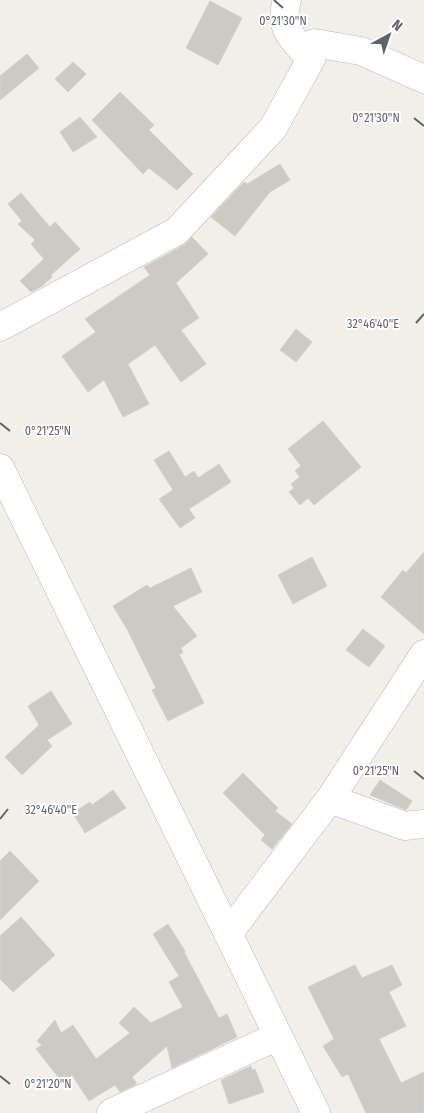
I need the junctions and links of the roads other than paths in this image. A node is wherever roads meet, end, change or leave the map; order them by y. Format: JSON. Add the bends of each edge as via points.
{"nodes":[{"id":1,"x":287,"y":0,"type":"edge"},
{"id":2,"x":311,"y":59,"type":"junction"},
{"id":3,"x":424,"y":79,"type":"edge"},
{"id":4,"x":0,"y":327,"type":"edge"},
{"id":5,"x":0,"y":468,"type":"edge"},
{"id":6,"x":424,"y":654,"type":"edge"},
{"id":7,"x":330,"y":799,"type":"junction"},
{"id":8,"x":424,"y":824,"type":"edge"},
{"id":9,"x":228,"y":934,"type":"junction"},
{"id":10,"x":278,"y":1036,"type":"junction"},
{"id":11,"x":111,"y":1113,"type":"edge"},
{"id":12,"x":316,"y":1113,"type":"edge"}],
"edges":[{"from":1,"to":2,"type":"street","via":[[283,21],[288,33]]},
{"from":2,"to":3,"type":"street","via":[[314,43],[323,44],[361,51]]},
{"from":2,"to":4,"type":"street","via":[[273,128],[177,231]]},
{"from":5,"to":9,"type":"street"},
{"from":6,"to":7,"type":"street"},
{"from":7,"to":8,"type":"street","via":[[405,826]]},
{"from":7,"to":9,"type":"street"},
{"from":9,"to":10,"type":"street"},
{"from":10,"to":11,"type":"street"},
{"from":10,"to":12,"type":"street"}]}
